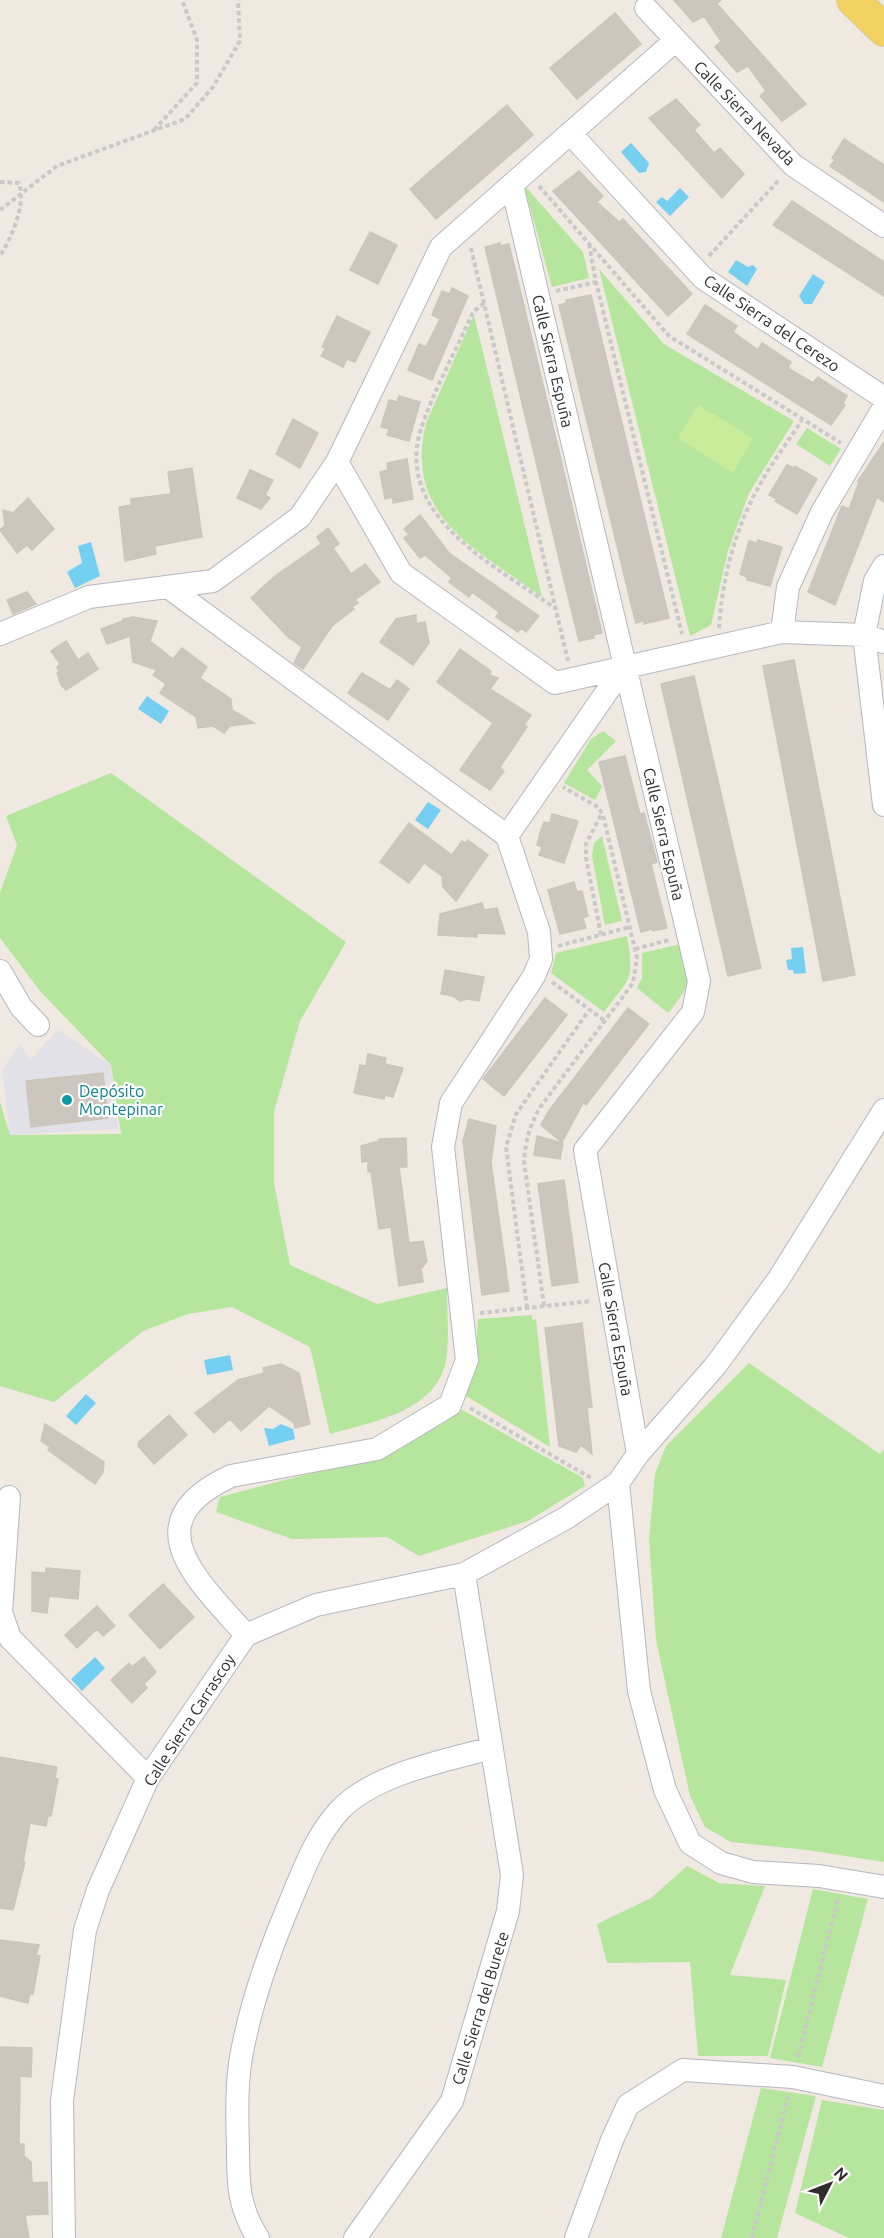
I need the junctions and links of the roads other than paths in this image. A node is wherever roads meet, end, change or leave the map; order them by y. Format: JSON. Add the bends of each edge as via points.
{"nodes":[{"id":1,"x":853,"y":0,"type":"edge"},
{"id":2,"x":862,"y":0,"type":"edge"},
{"id":3,"x":646,"y":8,"type":"dead end"},
{"id":4,"x":884,"y":15,"type":"edge"},
{"id":5,"x":884,"y":30,"type":"edge"},
{"id":6,"x":676,"y":40,"type":"junction"},
{"id":7,"x":570,"y":133,"type":"junction"},
{"id":8,"x":519,"y":178,"type":"junction"},
{"id":9,"x":884,"y":226,"type":"edge"},
{"id":10,"x":884,"y":398,"type":"edge"},
{"id":11,"x":884,"y":407,"type":"edge"},
{"id":12,"x":337,"y":462,"type":"junction"},
{"id":13,"x":884,"y":566,"type":"edge"},
{"id":14,"x":168,"y":587,"type":"junction"},
{"id":15,"x":782,"y":632,"type":"junction"},
{"id":16,"x":0,"y":634,"type":"edge"},
{"id":17,"x":874,"y":639,"type":"edge"},
{"id":18,"x":624,"y":667,"type":"junction"},
{"id":19,"x":884,"y":805,"type":"edge"},
{"id":20,"x":507,"y":836,"type":"junction"},
{"id":21,"x":0,"y":971,"type":"edge"},
{"id":22,"x":38,"y":1025,"type":"dead end"},
{"id":23,"x":884,"y":1110,"type":"edge"},
{"id":24,"x":638,"y":1454,"type":"junction"},
{"id":25,"x":614,"y":1486,"type":"junction"},
{"id":26,"x":9,"y":1497,"type":"dead end"},
{"id":27,"x":464,"y":1574,"type":"junction"},
{"id":28,"x":246,"y":1635,"type":"junction"},
{"id":29,"x":492,"y":1748,"type":"junction"},
{"id":30,"x":148,"y":1778,"type":"junction"},
{"id":31,"x":884,"y":1887,"type":"edge"},
{"id":32,"x":884,"y":2096,"type":"edge"},
{"id":33,"x":64,"y":2238,"type":"edge"},
{"id":34,"x":258,"y":2238,"type":"edge"},
{"id":35,"x":355,"y":2238,"type":"edge"},
{"id":36,"x":576,"y":2238,"type":"edge"}],
"edges":[{"from":1,"to":5,"type":"main road"},
{"from":2,"to":4,"type":"main road"},
{"from":3,"to":6,"type":"street","name":"Calle Sierra Nevada"},
{"from":6,"to":7,"type":"street"},
{"from":6,"to":9,"type":"street","name":"Calle Sierra Nevada","via":[[793,165]]},
{"from":7,"to":8,"type":"street"},
{"from":7,"to":10,"type":"street","name":"Calle Sierra del Cerezo","via":[[703,278]]},
{"from":8,"to":12,"type":"street","via":[[441,248]]},
{"from":8,"to":18,"type":"street","name":"Calle Sierra Espuña","via":[[537,295]]},
{"from":11,"to":15,"type":"street","via":[[822,512],[788,587]]},
{"from":12,"to":14,"type":"street","via":[[300,517],[213,581]]},
{"from":12,"to":18,"type":"street","via":[[400,573],[555,683]]},
{"from":13,"to":17,"type":"street","via":[[875,581]]},
{"from":14,"to":16,"type":"street","via":[[89,597]]},
{"from":14,"to":20,"type":"street"},
{"from":15,"to":17,"type":"street"},
{"from":15,"to":18,"type":"street"},
{"from":17,"to":19,"type":"street"},
{"from":18,"to":20,"type":"street"},
{"from":18,"to":24,"type":"street","name":"Calle Sierra Espuña","via":[[699,981],[693,1012],[585,1150]]},
{"from":20,"to":28,"type":"street","via":[[539,932],[538,961],[451,1103],[443,1147],[466,1360],[450,1405],[377,1449],[231,1476],[208,1487],[194,1503],[178,1528],[182,1555],[190,1572]]},
{"from":21,"to":22,"type":"street"},
{"from":23,"to":24,"type":"street","via":[[778,1280],[716,1365]]},
{"from":24,"to":25,"type":"street"},
{"from":25,"to":27,"type":"street","via":[[566,1518]]},
{"from":25,"to":31,"type":"street","via":[[639,1691],[665,1790],[690,1843],[721,1863],[753,1872]]},
{"from":26,"to":30,"type":"street","via":[[1,1612],[10,1638]]},
{"from":27,"to":28,"type":"street","via":[[316,1605]]},
{"from":27,"to":29,"type":"street","name":"Calle Sierra del Burete"},
{"from":28,"to":30,"type":"street","name":"Calle Sierra Carrascoy"},
{"from":29,"to":34,"type":"street","via":[[376,1785],[339,1811],[314,1844],[270,1950],[242,2048],[237,2118],[238,2192]]},
{"from":29,"to":35,"type":"street","name":"Calle Sierra del Burete","via":[[512,1875],[508,1911],[452,2101]]},
{"from":30,"to":33,"type":"street","name":"Calle Sierra Carrascoy","via":[[98,1890],[85,1930],[62,2100]]},
{"from":32,"to":36,"type":"street","via":[[793,2077],[683,2070],[628,2105]]}]}
